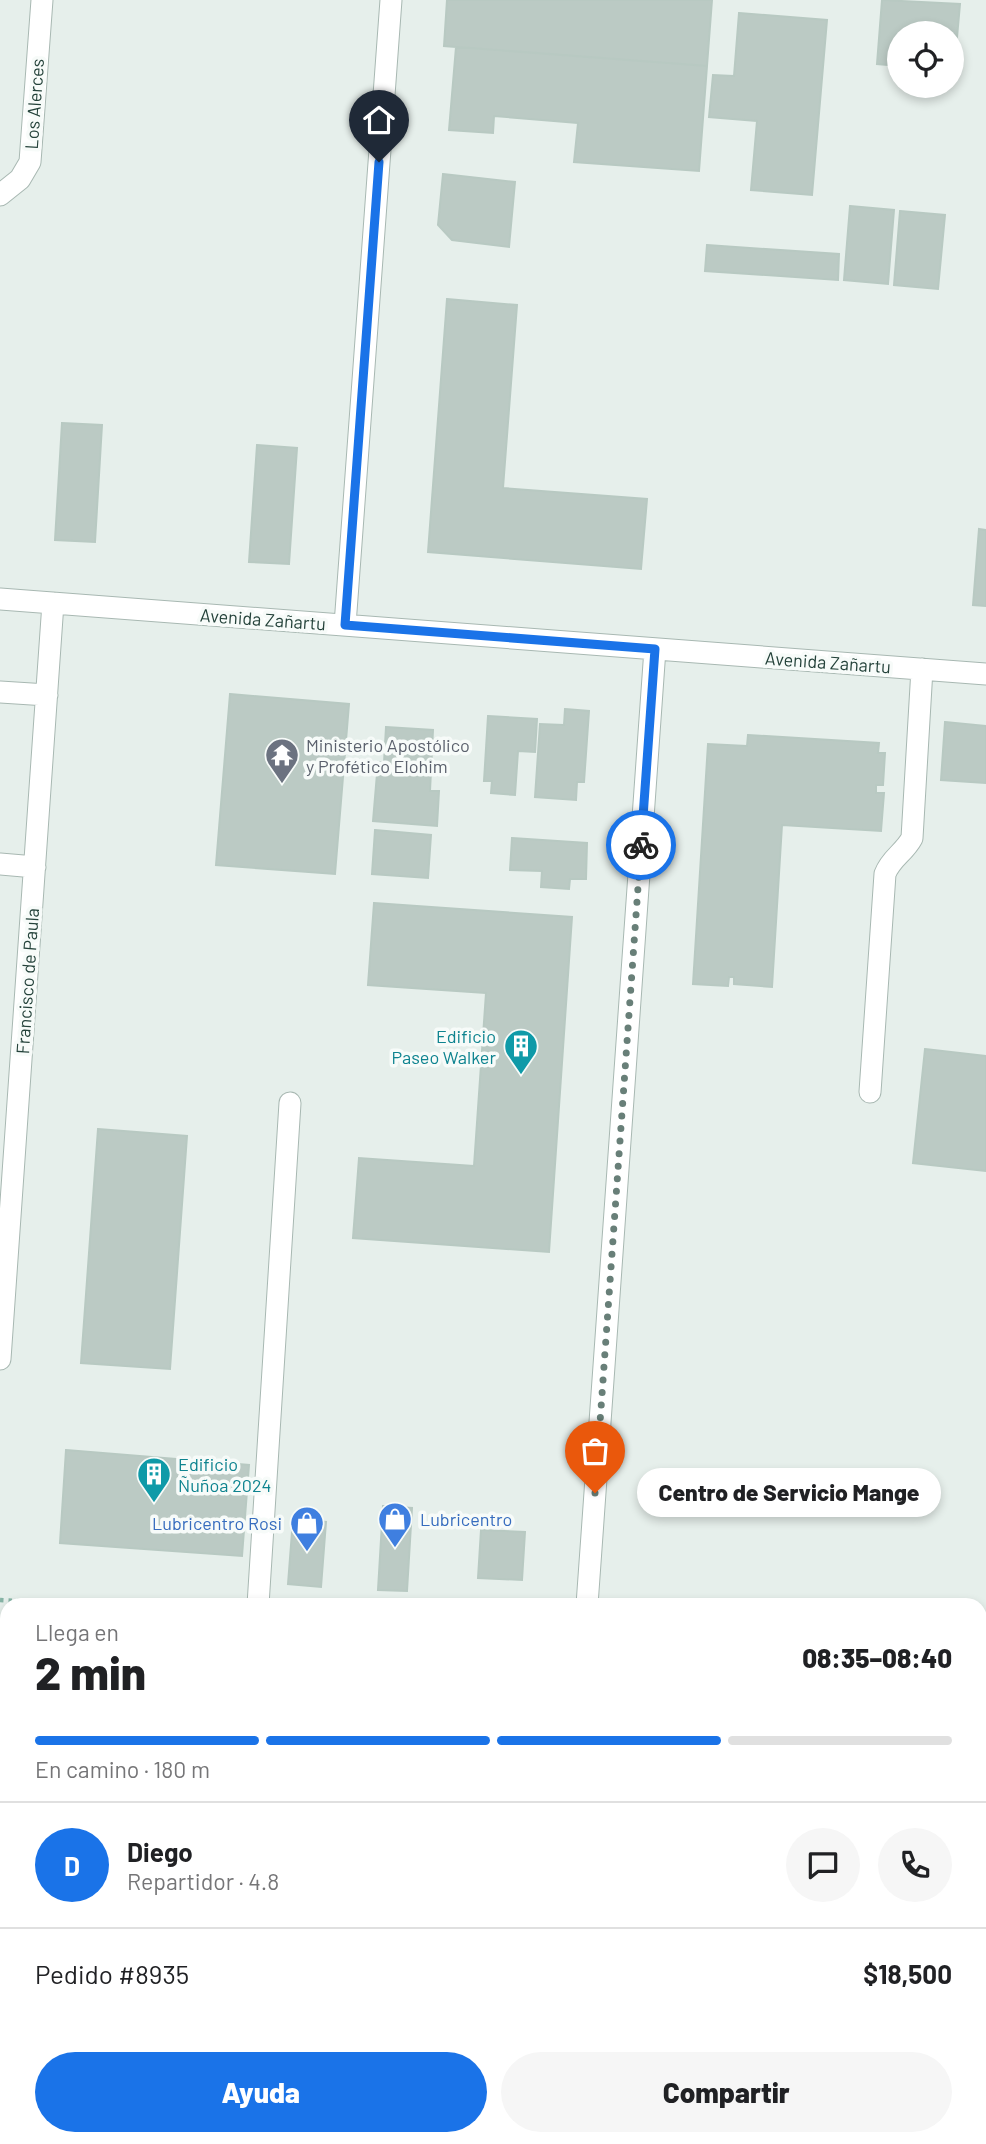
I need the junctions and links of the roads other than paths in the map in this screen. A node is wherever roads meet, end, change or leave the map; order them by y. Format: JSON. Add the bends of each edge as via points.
{"nodes":[{"id":1,"x":42,"y":0,"type":"edge"},
{"id":2,"x":391,"y":0,"type":"edge"},
{"id":3,"x":0,"y":195,"type":"edge"},
{"id":4,"x":0,"y":599,"type":"edge"},
{"id":5,"x":53,"y":603,"type":"junction"},
{"id":6,"x":345,"y":625,"type":"junction"},
{"id":7,"x":655,"y":649,"type":"junction"},
{"id":8,"x":922,"y":669,"type":"junction"},
{"id":9,"x":986,"y":674,"type":"edge"},
{"id":10,"x":0,"y":692,"type":"edge"},
{"id":11,"x":47,"y":695,"type":"junction"},
{"id":12,"x":0,"y":864,"type":"edge"},
{"id":13,"x":35,"y":867,"type":"junction"},
{"id":14,"x":870,"y":1092,"type":"dead end"},
{"id":15,"x":290,"y":1103,"type":"dead end"},
{"id":16,"x":0,"y":1359,"type":"edge"},
{"id":17,"x":258,"y":1598,"type":"edge"},
{"id":18,"x":587,"y":1598,"type":"edge"}],
"edges":[{"from":1,"to":3,"type":"street","name":"Los Alerces","via":[[30,162]]},
{"from":2,"to":6,"type":"street"},
{"from":4,"to":5,"type":"street","name":"Avenida Zañartu"},
{"from":5,"to":6,"type":"street","name":"Avenida Zañartu"},
{"from":5,"to":11,"type":"street","name":"Francisco de Paula"},
{"from":6,"to":7,"type":"street","name":"Avenida Zañartu"},
{"from":7,"to":8,"type":"street","name":"Avenida Zañartu"},
{"from":7,"to":18,"type":"street"},
{"from":8,"to":9,"type":"street","name":"Avenida Zañartu"},
{"from":8,"to":14,"type":"street","via":[[912,838],[885,874]]},
{"from":10,"to":11,"type":"street"},
{"from":11,"to":13,"type":"street","name":"Francisco de Paula"},
{"from":12,"to":13,"type":"street"},
{"from":13,"to":16,"type":"street","name":"Francisco de Paula"},
{"from":15,"to":17,"type":"street"}]}
